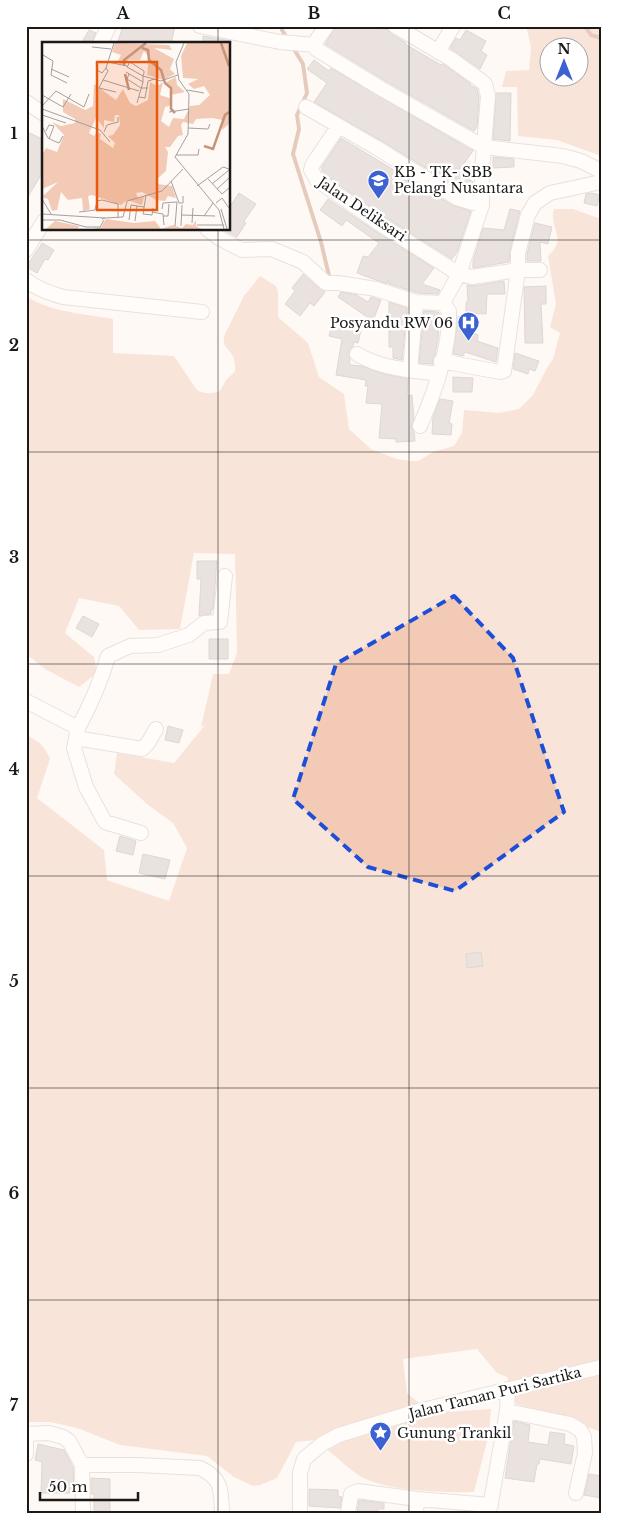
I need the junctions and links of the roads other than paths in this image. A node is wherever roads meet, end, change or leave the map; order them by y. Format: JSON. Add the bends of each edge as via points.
{"nodes":[{"id":1,"x":110,"y":26,"type":"edge"},
{"id":2,"x":200,"y":26,"type":"edge"},
{"id":3,"x":327,"y":26,"type":"edge"},
{"id":4,"x":395,"y":26,"type":"edge"},
{"id":5,"x":453,"y":26,"type":"edge"},
{"id":6,"x":101,"y":42,"type":"edge"},
{"id":7,"x":315,"y":45,"type":"junction"},
{"id":8,"x":438,"y":52,"type":"junction"},
{"id":9,"x":26,"y":102,"type":"edge"},
{"id":10,"x":306,"y":107,"type":"dead end"},
{"id":11,"x":42,"y":113,"type":"edge"},
{"id":12,"x":338,"y":127,"type":"junction"},
{"id":13,"x":484,"y":147,"type":"junction"},
{"id":14,"x":601,"y":171,"type":"edge"},
{"id":15,"x":601,"y":182,"type":"edge"},
{"id":16,"x":482,"y":204,"type":"junction"},
{"id":17,"x":42,"y":224,"type":"edge"},
{"id":18,"x":209,"y":230,"type":"edge"},
{"id":19,"x":26,"y":250,"type":"edge"},
{"id":20,"x":518,"y":270,"type":"junction"},
{"id":21,"x":540,"y":270,"type":"dead end"},
{"id":22,"x":459,"y":274,"type":"junction"},
{"id":23,"x":26,"y":280,"type":"edge"},
{"id":24,"x":416,"y":302,"type":"junction"},
{"id":25,"x":443,"y":303,"type":"junction"},
{"id":26,"x":202,"y":312,"type":"dead end"},
{"id":27,"x":357,"y":354,"type":"dead end"},
{"id":28,"x":440,"y":368,"type":"junction"},
{"id":29,"x":410,"y":370,"type":"junction"},
{"id":30,"x":420,"y":426,"type":"dead end"},
{"id":31,"x":225,"y":576,"type":"dead end"},
{"id":32,"x":26,"y":701,"type":"edge"},
{"id":33,"x":156,"y":729,"type":"dead end"},
{"id":34,"x":77,"y":733,"type":"junction"},
{"id":35,"x":141,"y":833,"type":"dead end"},
{"id":36,"x":601,"y":1367,"type":"edge"},
{"id":37,"x":508,"y":1389,"type":"junction"},
{"id":38,"x":507,"y":1411,"type":"junction"},
{"id":39,"x":26,"y":1434,"type":"edge"},
{"id":40,"x":26,"y":1439,"type":"edge"},
{"id":41,"x":26,"y":1454,"type":"edge"},
{"id":42,"x":82,"y":1466,"type":"junction"},
{"id":43,"x":576,"y":1493,"type":"dead end"},
{"id":44,"x":417,"y":1506,"type":"edge"},
{"id":45,"x":490,"y":1509,"type":"edge"},
{"id":46,"x":83,"y":1513,"type":"edge"},
{"id":47,"x":222,"y":1513,"type":"edge"},
{"id":48,"x":300,"y":1513,"type":"edge"},
{"id":49,"x":348,"y":1513,"type":"edge"}],
"edges":[{"from":1,"to":6,"type":"street"},
{"from":2,"to":7,"type":"street","via":[[280,42]]},
{"from":3,"to":7,"type":"street"},
{"from":4,"to":8,"type":"street"},
{"from":5,"to":8,"type":"street"},
{"from":7,"to":13,"type":"street","via":[[316,49],[380,88]]},
{"from":8,"to":13,"type":"street","via":[[485,84],[488,96]]},
{"from":9,"to":11,"type":"street"},
{"from":10,"to":12,"type":"street"},
{"from":12,"to":16,"type":"street","via":[[457,198]]},
{"from":12,"to":22,"type":"street","name":"Jalan Deliksari","via":[[312,164],[311,170],[317,180]]},
{"from":13,"to":14,"type":"street","via":[[563,156]]},
{"from":13,"to":16,"type":"street"},
{"from":15,"to":20,"type":"street","via":[[550,193],[535,203],[521,239]]},
{"from":16,"to":22,"type":"street"},
{"from":17,"to":19,"type":"street"},
{"from":18,"to":24,"type":"street","via":[[242,250],[272,249],[303,262],[332,283],[376,289]]},
{"from":20,"to":21,"type":"street","name":"Jalan Deliksari"},
{"from":20,"to":22,"type":"street","name":"Jalan Deliksari","via":[[472,277]]},
{"from":20,"to":28,"type":"street","via":[[504,371]]},
{"from":22,"to":25,"type":"street"},
{"from":23,"to":26,"type":"street","via":[[35,287],[63,297]]},
{"from":24,"to":25,"type":"street"},
{"from":24,"to":29,"type":"street"},
{"from":25,"to":28,"type":"street","via":[[449,311],[449,318]]},
{"from":27,"to":29,"type":"street","via":[[376,364]]},
{"from":28,"to":29,"type":"street"},
{"from":28,"to":30,"type":"street"},
{"from":31,"to":34,"type":"street","via":[[220,622],[204,623],[189,635],[158,645],[130,646],[108,656]]},
{"from":32,"to":34,"type":"street"},
{"from":33,"to":34,"type":"street","via":[[142,749]]},
{"from":34,"to":35,"type":"street","via":[[74,748],[86,787],[105,822]]},
{"from":36,"to":37,"type":"street","name":"Jalan Taman Puri Sartika"},
{"from":37,"to":38,"type":"street"},
{"from":37,"to":48,"type":"street","name":"Jalan Taman Puri Sartika","via":[[414,1412],[322,1444],[304,1459],[300,1473]]},
{"from":38,"to":43,"type":"street","via":[[570,1424],[580,1430],[585,1453]]},
{"from":38,"to":45,"type":"street"},
{"from":39,"to":42,"type":"street","via":[[49,1433],[63,1437],[69,1441]]},
{"from":40,"to":41,"type":"street"},
{"from":42,"to":46,"type":"street"},
{"from":42,"to":47,"type":"street","via":[[200,1468],[209,1472],[220,1486]]},
{"from":44,"to":45,"type":"street"},
{"from":44,"to":49,"type":"street","via":[[358,1491],[351,1494]]}]}
